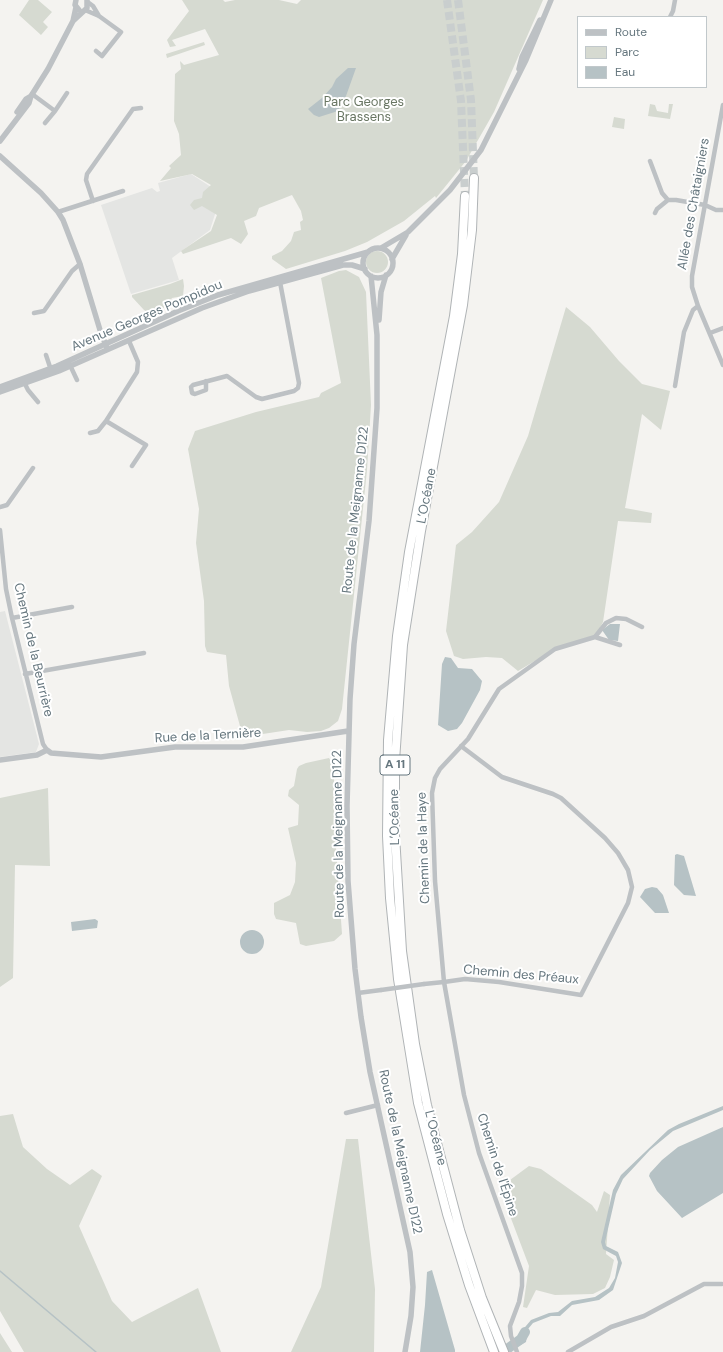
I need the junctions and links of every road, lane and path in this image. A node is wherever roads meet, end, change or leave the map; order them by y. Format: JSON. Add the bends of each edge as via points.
{"nodes":[{"id":1,"x":551,"y":0,"type":"edge"},
{"id":2,"x":675,"y":0,"type":"edge"},
{"id":3,"x":88,"y":1,"type":"edge"},
{"id":4,"x":75,"y":2,"type":"edge"},
{"id":5,"x":84,"y":10,"type":"junction"},
{"id":6,"x":99,"y":16,"type":"junction"},
{"id":7,"x":670,"y":16,"type":"edge"},
{"id":8,"x":73,"y":21,"type":"junction"},
{"id":9,"x":96,"y":51,"type":"dead end"},
{"id":10,"x":67,"y":93,"type":"dead end"},
{"id":11,"x":32,"y":95,"type":"junction"},
{"id":12,"x":723,"y":105,"type":"edge"},
{"id":13,"x":141,"y":108,"type":"dead end"},
{"id":14,"x":55,"y":111,"type":"junction"},
{"id":15,"x":45,"y":123,"type":"dead end"},
{"id":16,"x":0,"y":132,"type":"edge"},
{"id":17,"x":0,"y":141,"type":"edge"},
{"id":18,"x":0,"y":156,"type":"edge"},
{"id":19,"x":650,"y":161,"type":"dead end"},
{"id":20,"x":474,"y":178,"type":"tunnel mouth"},
{"id":21,"x":122,"y":191,"type":"dead end"},
{"id":22,"x":465,"y":196,"type":"tunnel mouth"},
{"id":23,"x":93,"y":200,"type":"junction"},
{"id":24,"x":668,"y":200,"type":"junction"},
{"id":25,"x":706,"y":205,"type":"junction"},
{"id":26,"x":723,"y":210,"type":"edge"},
{"id":27,"x":58,"y":212,"type":"junction"},
{"id":28,"x":655,"y":213,"type":"dead end"},
{"id":29,"x":408,"y":232,"type":"junction"},
{"id":30,"x":381,"y":248,"type":"junction"},
{"id":31,"x":368,"y":252,"type":"junction"},
{"id":32,"x":392,"y":259,"type":"junction"},
{"id":33,"x":80,"y":264,"type":"junction"},
{"id":34,"x":365,"y":269,"type":"junction"},
{"id":35,"x":386,"y":275,"type":"junction"},
{"id":36,"x":371,"y":276,"type":"junction"},
{"id":37,"x":280,"y":282,"type":"junction"},
{"id":38,"x":698,"y":306,"type":"junction"},
{"id":39,"x":34,"y":313,"type":"dead end"},
{"id":40,"x":723,"y":328,"type":"edge"},
{"id":41,"x":710,"y":333,"type":"junction"},
{"id":42,"x":377,"y":335,"type":"junction"},
{"id":43,"x":129,"y":340,"type":"junction"},
{"id":44,"x":107,"y":348,"type":"junction"},
{"id":45,"x":46,"y":355,"type":"dead end"},
{"id":46,"x":70,"y":364,"type":"junction"},
{"id":47,"x":723,"y":365,"type":"edge"},
{"id":48,"x":52,"y":371,"type":"junction"},
{"id":49,"x":77,"y":380,"type":"dead end"},
{"id":50,"x":24,"y":381,"type":"junction"},
{"id":51,"x":206,"y":382,"type":"dead end"},
{"id":52,"x":675,"y":386,"type":"dead end"},
{"id":53,"x":0,"y":387,"type":"edge"},
{"id":54,"x":0,"y":392,"type":"edge"},
{"id":55,"x":38,"y":402,"type":"dead end"},
{"id":56,"x":106,"y":421,"type":"junction"},
{"id":57,"x":90,"y":433,"type":"dead end"},
{"id":58,"x":132,"y":466,"type":"dead end"},
{"id":59,"x":33,"y":468,"type":"dead end"},
{"id":60,"x":0,"y":507,"type":"edge"},
{"id":61,"x":0,"y":530,"type":"edge"},
{"id":62,"x":72,"y":607,"type":"dead end"},
{"id":63,"x":12,"y":618,"type":"junction"},
{"id":64,"x":642,"y":627,"type":"dead end"},
{"id":65,"x":595,"y":637,"type":"junction"},
{"id":66,"x":620,"y":645,"type":"dead end"},
{"id":67,"x":144,"y":653,"type":"dead end"},
{"id":68,"x":25,"y":674,"type":"junction"},
{"id":69,"x":348,"y":731,"type":"junction"},
{"id":70,"x":461,"y":746,"type":"junction"},
{"id":71,"x":46,"y":750,"type":"junction"},
{"id":72,"x":0,"y":760,"type":"edge"},
{"id":73,"x":444,"y":982,"type":"junction"},
{"id":74,"x":358,"y":993,"type":"junction"},
{"id":75,"x":378,"y":1105,"type":"junction"},
{"id":76,"x":346,"y":1113,"type":"dead end"},
{"id":77,"x":722,"y":1284,"type":"edge"},
{"id":78,"x":494,"y":1351,"type":"edge"},
{"id":79,"x":405,"y":1352,"type":"edge"},
{"id":80,"x":504,"y":1352,"type":"edge"},
{"id":81,"x":517,"y":1352,"type":"edge"},
{"id":82,"x":568,"y":1352,"type":"edge"}],
"edges":[{"from":1,"to":29,"type":"street","via":[[534,30],[515,80],[481,150],[450,190]]},
{"from":2,"to":7,"type":"street"},
{"from":3,"to":5,"type":"street"},
{"from":3,"to":6,"type":"street"},
{"from":4,"to":5,"type":"street"},
{"from":4,"to":8,"type":"street"},
{"from":5,"to":6,"type":"street"},
{"from":5,"to":8,"type":"street"},
{"from":6,"to":9,"type":"street","via":[[121,32],[102,56]]},
{"from":8,"to":11,"type":"street"},
{"from":10,"to":14,"type":"street"},
{"from":11,"to":14,"type":"street"},
{"from":11,"to":16,"type":"street"},
{"from":11,"to":17,"type":"street","via":[[29,103]]},
{"from":12,"to":25,"type":"street","name":"Allée des Châtaigniers"},
{"from":13,"to":23,"type":"street","via":[[133,109],[87,174],[86,180]]},
{"from":14,"to":15,"type":"street"},
{"from":18,"to":27,"type":"street"},
{"from":19,"to":24,"type":"street","via":[[662,193]]},
{"from":20,"to":80,"type":"highway","name":"L’Océane","number":"A 11","via":[[463,305],[420,531],[403,645],[395,761],[395,835],[403,959],[427,1106],[460,1230]]},
{"from":21,"to":23,"type":"street"},
{"from":22,"to":78,"type":"highway","name":"L’Océane","number":"A 11","via":[[462,254],[454,316],[409,552],[398,629],[388,740],[387,836],[398,979],[418,1103],[447,1214]]},
{"from":23,"to":27,"type":"street"},
{"from":24,"to":25,"type":"street"},
{"from":24,"to":28,"type":"street"},
{"from":25,"to":26,"type":"street"},
{"from":25,"to":38,"type":"street","name":"Allée des Châtaigniers","via":[[692,276],[692,287]]},
{"from":27,"to":33,"type":"street"},
{"from":29,"to":30,"type":"street"},
{"from":29,"to":32,"type":"street"},
{"from":30,"to":31,"type":"street","via":[[374,248]]},
{"from":30,"to":32,"type":"street","via":[[388,252]]},
{"from":31,"to":34,"type":"street","via":[[363,259]]},
{"from":31,"to":44,"type":"street","name":"Avenue Georges Pompidou","via":[[218,295]]},
{"from":32,"to":35,"type":"street","via":[[392,267]]},
{"from":33,"to":39,"type":"street","via":[[72,270],[44,311]]},
{"from":33,"to":44,"type":"street"},
{"from":34,"to":36,"type":"street"},
{"from":34,"to":37,"type":"street","name":"Avenue Georges Pompidou","via":[[343,265]]},
{"from":35,"to":36,"type":"street"},
{"from":35,"to":42,"type":"street","via":[[381,292]]},
{"from":36,"to":42,"type":"street"},
{"from":37,"to":43,"type":"street","name":"Avenue Georges Pompidou","via":[[215,302]]},
{"from":37,"to":51,"type":"street","via":[[298,388],[262,399],[227,376]]},
{"from":38,"to":41,"type":"street","name":"Allée des Châtaigniers"},
{"from":38,"to":52,"type":"street","via":[[693,310],[684,332]]},
{"from":40,"to":41,"type":"street"},
{"from":41,"to":47,"type":"street","name":"Allée des Châtaigniers"},
{"from":42,"to":69,"type":"street","name":"Route de la Meignanne D122","via":[[374,458],[354,644]]},
{"from":43,"to":44,"type":"street","name":"Avenue Georges Pompidou"},
{"from":43,"to":56,"type":"street","via":[[138,362],[137,372]]},
{"from":44,"to":46,"type":"street","name":"Avenue Georges Pompidou"},
{"from":45,"to":48,"type":"street"},
{"from":46,"to":48,"type":"street","name":"Avenue Georges Pompidou"},
{"from":46,"to":49,"type":"street"},
{"from":48,"to":50,"type":"street","name":"Avenue Georges Pompidou"},
{"from":50,"to":53,"type":"street","name":"Avenue Georges Pompidou"},
{"from":50,"to":54,"type":"street","name":"Avenue Georges Pompidou"},
{"from":50,"to":55,"type":"street"},
{"from":56,"to":57,"type":"street","via":[[98,431]]},
{"from":56,"to":58,"type":"street","via":[[146,445]]},
{"from":59,"to":60,"type":"street","via":[[7,505]]},
{"from":61,"to":63,"type":"street","name":"Chemin de la Beurrière","via":[[6,589]]},
{"from":62,"to":63,"type":"street"},
{"from":63,"to":68,"type":"street","name":"Chemin de la Beurrière"},
{"from":64,"to":65,"type":"street","via":[[626,619],[616,618],[606,623]]},
{"from":65,"to":66,"type":"street"},
{"from":65,"to":70,"type":"street","name":"Chemin de la Haye","via":[[555,649],[499,689]]},
{"from":67,"to":68,"type":"street"},
{"from":68,"to":71,"type":"street","name":"Chemin de la Beurrière","via":[[42,744]]},
{"from":69,"to":71,"type":"street","name":"Rue de la Ternière","via":[[243,747],[175,747],[101,757],[51,753]]},
{"from":69,"to":74,"type":"street","name":"Route de la Meignanne D122","via":[[348,881]]},
{"from":70,"to":73,"type":"street","name":"Chemin de la Haye","via":[[435,778],[432,793],[435,881]]},
{"from":70,"to":73,"type":"street","name":"Chemin des Préaux","via":[[502,777],[561,798],[618,853],[628,870],[632,892],[581,995],[499,982]]},
{"from":71,"to":72,"type":"street","via":[[37,755]]},
{"from":73,"to":74,"type":"street","bridge":true},
{"from":73,"to":81,"type":"street","name":"Chemin de l'Épine","via":[[464,1095],[479,1153],[522,1274],[519,1302],[510,1326]]},
{"from":74,"to":75,"type":"street","name":"Route de la Meignanne D122","via":[[370,1072]]},
{"from":75,"to":76,"type":"street"},
{"from":75,"to":79,"type":"street","name":"Route de la Meignanne D122","via":[[410,1252],[413,1287]]},
{"from":77,"to":82,"type":"street","via":[[704,1284],[644,1316],[611,1327]]}]}
